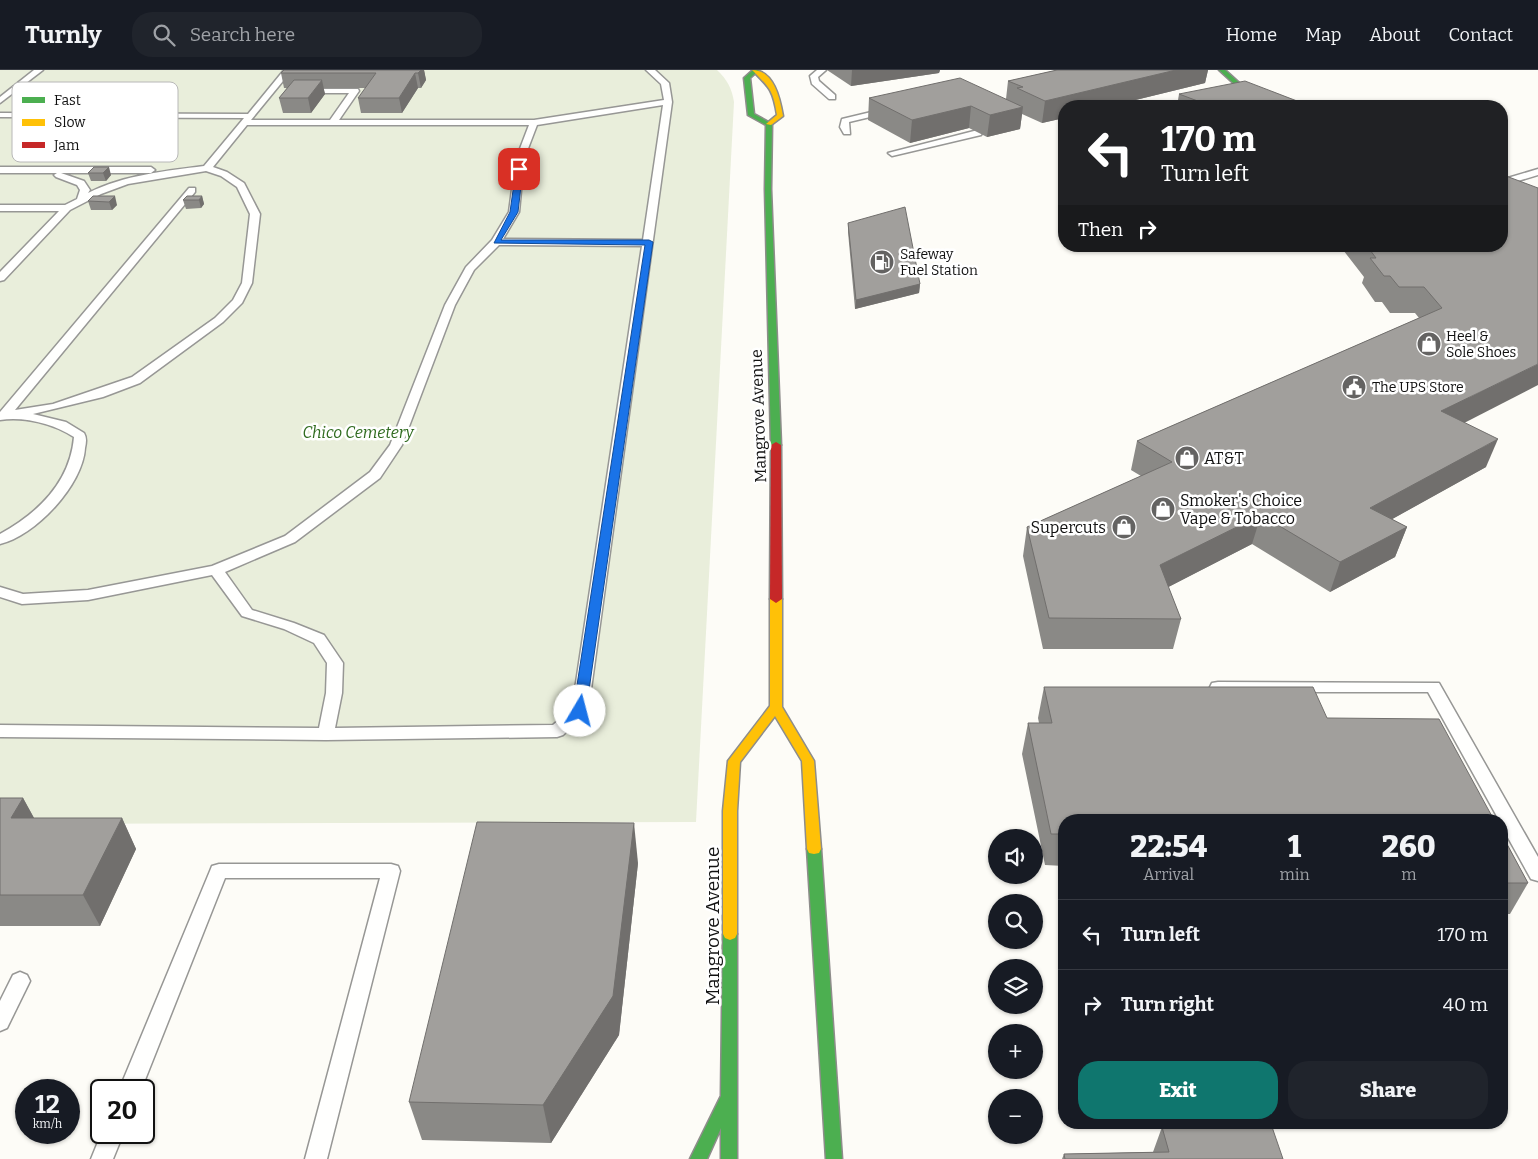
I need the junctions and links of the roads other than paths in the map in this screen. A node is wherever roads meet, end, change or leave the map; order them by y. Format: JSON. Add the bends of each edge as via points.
{"nodes":[{"id":1,"x":39,"y":70,"type":"edge"},
{"id":2,"x":288,"y":70,"type":"edge"},
{"id":3,"x":650,"y":70,"type":"edge"},
{"id":4,"x":755,"y":70,"type":"edge"},
{"id":5,"x":822,"y":70,"type":"edge"},
{"id":6,"x":1222,"y":70,"type":"edge"},
{"id":7,"x":24,"y":82,"type":"edge"},
{"id":8,"x":12,"y":91,"type":"edge"},
{"id":9,"x":271,"y":91,"type":"junction"},
{"id":10,"x":280,"y":91,"type":"edge"},
{"id":11,"x":299,"y":91,"type":"edge"},
{"id":12,"x":832,"y":97,"type":"dead end"},
{"id":13,"x":1269,"y":100,"type":"edge"},
{"id":14,"x":0,"y":101,"type":"edge"},
{"id":15,"x":668,"y":102,"type":"junction"},
{"id":16,"x":902,"y":107,"type":"edge"},
{"id":17,"x":178,"y":118,"type":"edge"},
{"id":18,"x":248,"y":119,"type":"junction"},
{"id":19,"x":333,"y":122,"type":"junction"},
{"id":20,"x":534,"y":123,"type":"junction"},
{"id":21,"x":769,"y":124,"type":"junction"},
{"id":22,"x":975,"y":131,"type":"edge"},
{"id":23,"x":847,"y":132,"type":"dead end"},
{"id":24,"x":889,"y":151,"type":"dead end"},
{"id":25,"x":207,"y":168,"type":"junction"},
{"id":26,"x":0,"y":170,"type":"edge"},
{"id":27,"x":46,"y":171,"type":"junction"},
{"id":28,"x":177,"y":172,"type":"junction"},
{"id":29,"x":1538,"y":172,"type":"edge"},
{"id":30,"x":1508,"y":181,"type":"edge"},
{"id":31,"x":192,"y":190,"type":"dead end"},
{"id":32,"x":81,"y":200,"type":"junction"},
{"id":33,"x":0,"y":208,"type":"edge"},
{"id":34,"x":67,"y":208,"type":"junction"},
{"id":35,"x":496,"y":242,"type":"junction"},
{"id":36,"x":649,"y":242,"type":"junction"},
{"id":37,"x":0,"y":278,"type":"edge"},
{"id":38,"x":2,"y":416,"type":"edge"},
{"id":39,"x":0,"y":540,"type":"edge"},
{"id":40,"x":216,"y":570,"type":"junction"},
{"id":41,"x":0,"y":592,"type":"edge"},
{"id":42,"x":1204,"y":687,"type":"edge"},
{"id":43,"x":776,"y":707,"type":"junction"},
{"id":44,"x":0,"y":731,"type":"edge"},
{"id":45,"x":326,"y":734,"type":"junction"},
{"id":46,"x":1504,"y":814,"type":"edge"},
{"id":47,"x":1508,"y":821,"type":"edge"},
{"id":48,"x":1538,"y":874,"type":"edge"},
{"id":49,"x":20,"y":981,"type":"dead end"},
{"id":50,"x":0,"y":1022,"type":"edge"},
{"id":51,"x":134,"y":1079,"type":"edge"},
{"id":52,"x":728,"y":1096,"type":"junction"},
{"id":53,"x":108,"y":1144,"type":"edge"},
{"id":54,"x":102,"y":1159,"type":"edge"},
{"id":55,"x":316,"y":1159,"type":"edge"},
{"id":56,"x":698,"y":1159,"type":"edge"},
{"id":57,"x":729,"y":1159,"type":"edge"},
{"id":58,"x":834,"y":1159,"type":"edge"}],
"edges":[{"from":1,"to":7,"type":"lane"},
{"from":2,"to":9,"type":"lane"},
{"from":3,"to":15,"type":"lane","via":[[665,83]]},
{"from":4,"to":21,"type":"street","name":"Mangrove Avenue","via":[[747,78],[751,115]]},
{"from":4,"to":21,"type":"street","name":"Mangrove Avenue","via":[[773,82],[776,91],[780,116]]},
{"from":5,"to":12,"type":"lane","via":[[814,76],[815,82]]},
{"from":6,"to":13,"type":"street","via":[[1244,90]]},
{"from":8,"to":14,"type":"lane"},
{"from":9,"to":10,"type":"lane"},
{"from":9,"to":18,"type":"lane"},
{"from":11,"to":19,"type":"lane","via":[[355,91]]},
{"from":15,"to":20,"type":"lane"},
{"from":15,"to":36,"type":"lane"},
{"from":16,"to":23,"type":"lane","via":[[858,116],[845,122]]},
{"from":17,"to":18,"type":"lane"},
{"from":18,"to":19,"type":"lane"},
{"from":18,"to":25,"type":"lane"},
{"from":19,"to":20,"type":"lane"},
{"from":20,"to":35,"type":"lane","via":[[520,159],[514,212]]},
{"from":21,"to":43,"type":"street","name":"Mangrove Avenue","via":[[776,482]]},
{"from":22,"to":24,"type":"lane"},
{"from":25,"to":28,"type":"lane"},
{"from":25,"to":38,"type":"lane","via":[[241,185],[255,214],[247,283],[238,300],[219,320],[136,380],[54,407]]},
{"from":26,"to":27,"type":"lane"},
{"from":27,"to":28,"type":"lane"},
{"from":27,"to":32,"type":"lane","via":[[81,183],[85,190]]},
{"from":28,"to":32,"type":"lane","via":[[125,182]]},
{"from":29,"to":30,"type":"lane"},
{"from":31,"to":38,"type":"lane"},
{"from":32,"to":34,"type":"lane"},
{"from":33,"to":34,"type":"lane"},
{"from":34,"to":37,"type":"lane"},
{"from":35,"to":36,"type":"lane"},
{"from":35,"to":40,"type":"lane","via":[[470,269],[450,305],[396,444],[375,475],[290,539]]},
{"from":36,"to":45,"type":"lane","via":[[580,711],[557,731]]},
{"from":38,"to":39,"type":"lane","via":[[50,419],[80,436],[80,450],[67,482],[46,508],[21,529]]},
{"from":40,"to":41,"type":"lane","via":[[88,595],[22,599]]},
{"from":40,"to":45,"type":"lane","via":[[247,613],[319,639],[335,663],[334,693]]},
{"from":42,"to":46,"type":"lane","via":[[1433,688]]},
{"from":43,"to":52,"type":"street","name":"Mangrove Avenue","via":[[734,761],[730,811]]},
{"from":43,"to":58,"type":"street","via":[[808,761]]},
{"from":44,"to":45,"type":"lane"},
{"from":47,"to":48,"type":"lane"},
{"from":49,"to":50,"type":"lane"},
{"from":51,"to":55,"type":"lane","via":[[219,871],[392,871]]},
{"from":52,"to":56,"type":"street"},
{"from":52,"to":57,"type":"street","name":"Mangrove Avenue"},
{"from":53,"to":54,"type":"lane"}]}
